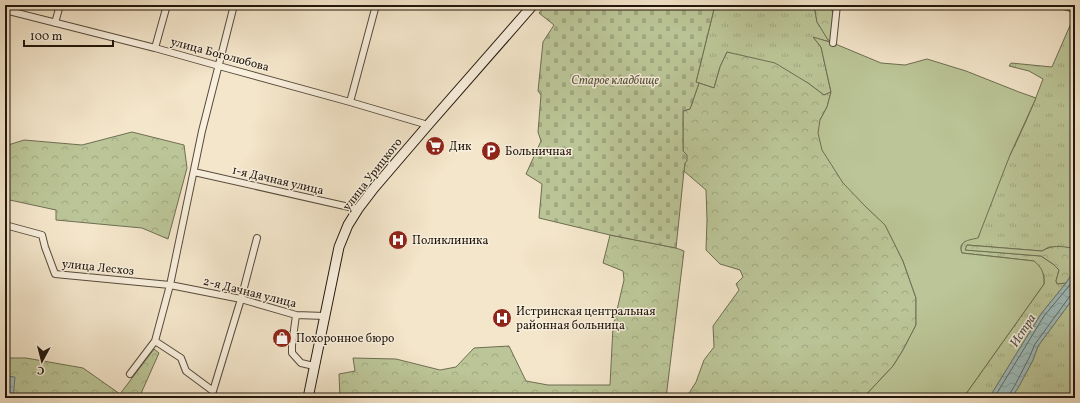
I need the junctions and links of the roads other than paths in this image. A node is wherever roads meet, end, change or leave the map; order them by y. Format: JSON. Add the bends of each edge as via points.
{"nodes":[{"id":1,"x":60,"y":5,"type":"edge"},
{"id":2,"x":166,"y":5,"type":"edge"},
{"id":3,"x":234,"y":5,"type":"edge"},
{"id":4,"x":376,"y":5,"type":"edge"},
{"id":5,"x":533,"y":5,"type":"edge"},
{"id":6,"x":837,"y":5,"type":"edge"},
{"id":7,"x":5,"y":10,"type":"edge"},
{"id":8,"x":55,"y":23,"type":"junction"},
{"id":9,"x":833,"y":43,"type":"dead end"},
{"id":10,"x":155,"y":48,"type":"junction"},
{"id":11,"x":219,"y":66,"type":"junction"},
{"id":12,"x":350,"y":102,"type":"junction"},
{"id":13,"x":428,"y":125,"type":"junction"},
{"id":14,"x":194,"y":172,"type":"junction"},
{"id":15,"x":358,"y":209,"type":"junction"},
{"id":16,"x":5,"y":225,"type":"edge"},
{"id":17,"x":256,"y":238,"type":"dead end"},
{"id":18,"x":170,"y":285,"type":"junction"},
{"id":19,"x":241,"y":299,"type":"junction"},
{"id":20,"x":296,"y":315,"type":"junction"},
{"id":21,"x":325,"y":316,"type":"junction"},
{"id":22,"x":155,"y":341,"type":"junction"},
{"id":23,"x":314,"y":366,"type":"junction"},
{"id":24,"x":130,"y":374,"type":"dead end"},
{"id":25,"x":308,"y":398,"type":"edge"}],
"edges":[{"from":1,"to":8,"type":"street"},
{"from":2,"to":10,"type":"street"},
{"from":3,"to":11,"type":"street"},
{"from":4,"to":12,"type":"street"},
{"from":5,"to":13,"type":"street","name":"улица Урицкого"},
{"from":6,"to":9,"type":"street"},
{"from":7,"to":8,"type":"street","name":"улица Боголюбова"},
{"from":8,"to":10,"type":"street","name":"улица Боголюбова"},
{"from":10,"to":11,"type":"street","name":"улица Боголюбова"},
{"from":11,"to":12,"type":"street","name":"улица Боголюбова"},
{"from":11,"to":14,"type":"street"},
{"from":12,"to":13,"type":"street","name":"улица Боголюбова"},
{"from":13,"to":15,"type":"street","name":"улица Урицкого"},
{"from":14,"to":15,"type":"street","name":"1-я Дачная улица"},
{"from":14,"to":18,"type":"street"},
{"from":15,"to":21,"type":"street","name":"улица Урицкого","via":[[339,248]]},
{"from":16,"to":18,"type":"street","name":"улица Лесхоз","via":[[42,235],[55,274]]},
{"from":17,"to":19,"type":"street"},
{"from":18,"to":19,"type":"street","name":"2-я Дачная улица"},
{"from":18,"to":22,"type":"street"},
{"from":19,"to":20,"type":"street","name":"2-я Дачная улица"},
{"from":19,"to":22,"type":"street","via":[[213,391],[186,371],[181,358]]},
{"from":20,"to":21,"type":"street","name":"2-я Дачная улица"},
{"from":20,"to":23,"type":"street","via":[[292,353],[301,363]]},
{"from":21,"to":23,"type":"street","name":"улица Урицкого"},
{"from":22,"to":24,"type":"street"},
{"from":23,"to":25,"type":"street","name":"улица Урицкого"}]}
